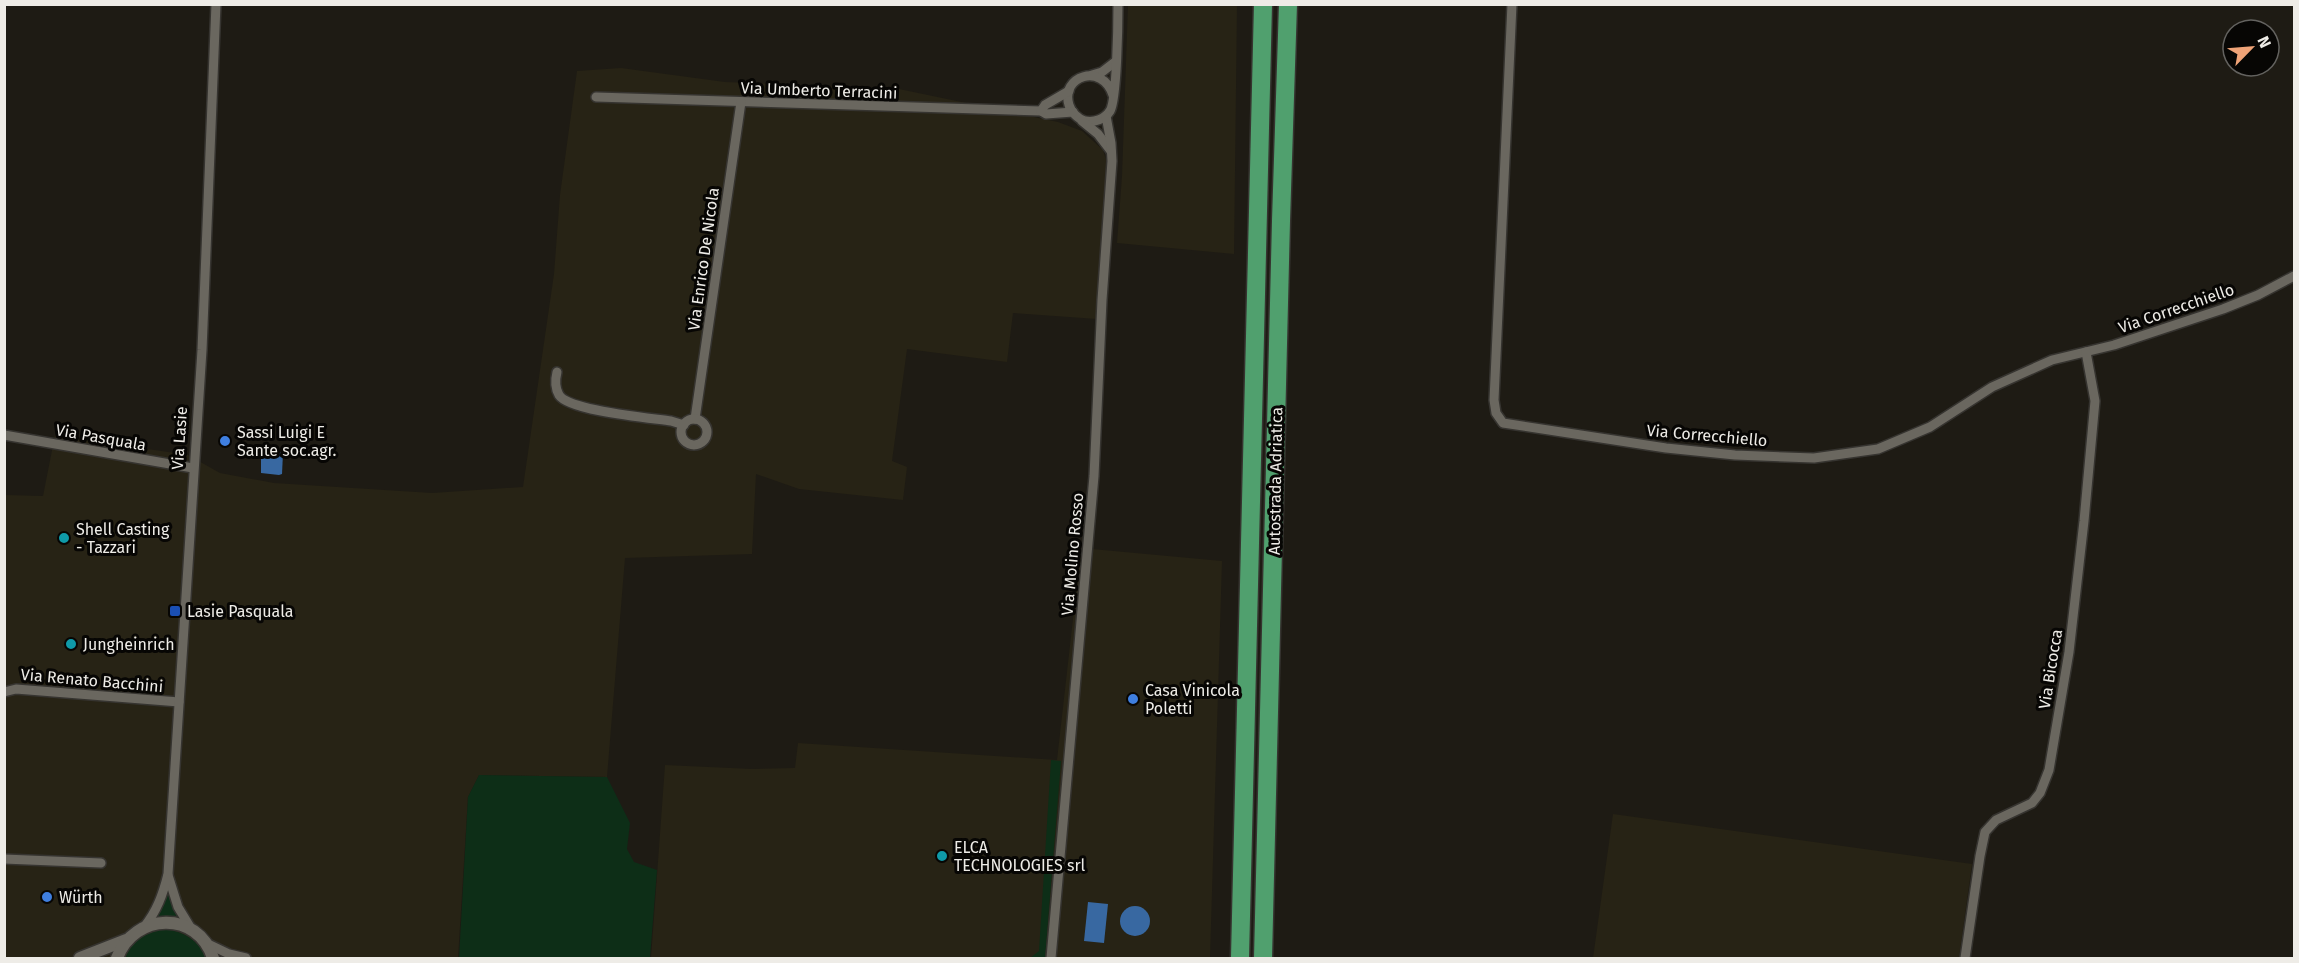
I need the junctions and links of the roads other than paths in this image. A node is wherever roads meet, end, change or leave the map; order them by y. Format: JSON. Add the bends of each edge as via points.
{"nodes":[{"id":1,"x":216,"y":4,"type":"edge"},
{"id":2,"x":1119,"y":4,"type":"edge"},
{"id":3,"x":1263,"y":4,"type":"edge"},
{"id":4,"x":1288,"y":4,"type":"edge"},
{"id":5,"x":1512,"y":4,"type":"edge"},
{"id":6,"x":1115,"y":62,"type":"junction"},
{"id":7,"x":1092,"y":75,"type":"junction"},
{"id":8,"x":1069,"y":91,"type":"junction"},
{"id":9,"x":1113,"y":94,"type":"junction"},
{"id":10,"x":596,"y":97,"type":"dead end"},
{"id":11,"x":741,"y":102,"type":"junction"},
{"id":12,"x":1041,"y":111,"type":"junction"},
{"id":13,"x":1075,"y":115,"type":"junction"},
{"id":14,"x":1106,"y":116,"type":"junction"},
{"id":15,"x":1111,"y":151,"type":"junction"},
{"id":16,"x":2295,"y":276,"type":"edge"},
{"id":17,"x":2086,"y":352,"type":"junction"},
{"id":18,"x":557,"y":372,"type":"dead end"},
{"id":19,"x":694,"y":419,"type":"junction"},
{"id":20,"x":684,"y":425,"type":"junction"},
{"id":21,"x":4,"y":435,"type":"edge"},
{"id":22,"x":193,"y":468,"type":"junction"},
{"id":23,"x":4,"y":692,"type":"edge"},
{"id":24,"x":179,"y":702,"type":"junction"},
{"id":25,"x":4,"y":860,"type":"edge"},
{"id":26,"x":101,"y":863,"type":"dead end"},
{"id":27,"x":168,"y":874,"type":"junction"},
{"id":28,"x":144,"y":927,"type":"junction"},
{"id":29,"x":192,"y":930,"type":"junction"},
{"id":30,"x":127,"y":940,"type":"junction"},
{"id":31,"x":205,"y":942,"type":"junction"},
{"id":32,"x":80,"y":958,"type":"edge"},
{"id":33,"x":117,"y":958,"type":"edge"},
{"id":34,"x":213,"y":958,"type":"edge"},
{"id":35,"x":246,"y":958,"type":"edge"},
{"id":36,"x":1051,"y":958,"type":"edge"},
{"id":37,"x":1240,"y":958,"type":"edge"},
{"id":38,"x":1263,"y":958,"type":"edge"},
{"id":39,"x":1965,"y":958,"type":"edge"}],
"edges":[{"from":1,"to":22,"type":"street","name":"Via Lasie","via":[[202,350]]},
{"from":2,"to":6,"type":"street"},
{"from":3,"to":37,"type":"highway","name":"Autostrada Adriatica"},
{"from":4,"to":38,"type":"highway","name":"Autostrada Adriatica"},
{"from":5,"to":17,"type":"street","name":"Via Correcchiello","via":[[1494,400],[1503,423],[1666,448],[1814,458],[1878,449],[1930,427],[2002,382],[2052,360]]},
{"from":6,"to":7,"type":"street"},
{"from":6,"to":9,"type":"street"},
{"from":7,"to":8,"type":"street","via":[[1077,80]]},
{"from":7,"to":9,"type":"street","via":[[1106,81]]},
{"from":8,"to":12,"type":"street"},
{"from":8,"to":13,"type":"street","via":[[1069,106]]},
{"from":9,"to":14,"type":"street"},
{"from":10,"to":11,"type":"street","name":"Via Umberto Terracini"},
{"from":11,"to":12,"type":"street","name":"Via Umberto Terracini"},
{"from":11,"to":19,"type":"street","name":"Via Enrico De Nicola"},
{"from":12,"to":13,"type":"street","name":"Via Umberto Terracini"},
{"from":13,"to":14,"type":"street","via":[[1092,121]]},
{"from":13,"to":15,"type":"street"},
{"from":14,"to":15,"type":"street","name":"Via Molino Rosso"},
{"from":15,"to":36,"type":"street","name":"Via Molino Rosso","via":[[1094,476]]},
{"from":16,"to":17,"type":"street","name":"Via Correcchiello","via":[[2223,309]]},
{"from":17,"to":39,"type":"street","name":"Via Bicocca","via":[[2095,401],[2069,652],[2049,770],[2032,803],[1996,820],[1985,832]]},
{"from":18,"to":20,"type":"street","via":[[555,383],[564,401]]},
{"from":19,"to":20,"type":"street"},
{"from":19,"to":20,"type":"street","via":[[707,428],[701,443],[687,442],[682,432]]},
{"from":21,"to":22,"type":"street","name":"Via Pasquala"},
{"from":22,"to":24,"type":"street","name":"Via Lasie"},
{"from":23,"to":24,"type":"street","name":"Via Renato Bacchini","via":[[16,689]]},
{"from":24,"to":27,"type":"street","name":"Via Lasie"},
{"from":25,"to":26,"type":"street"},
{"from":27,"to":28,"type":"street","name":"Via Lasie","via":[[162,898]]},
{"from":27,"to":29,"type":"street","name":"Via Lasie","via":[[178,907]]},
{"from":28,"to":29,"type":"street","name":"Via Lasie","via":[[173,923]]},
{"from":28,"to":30,"type":"street","name":"Via Lasie"},
{"from":29,"to":31,"type":"street","name":"Via Lasie"},
{"from":30,"to":32,"type":"street"},
{"from":30,"to":33,"type":"street","name":"Via Lasie"},
{"from":31,"to":34,"type":"street","name":"Via Lasie"},
{"from":31,"to":35,"type":"street"}]}
